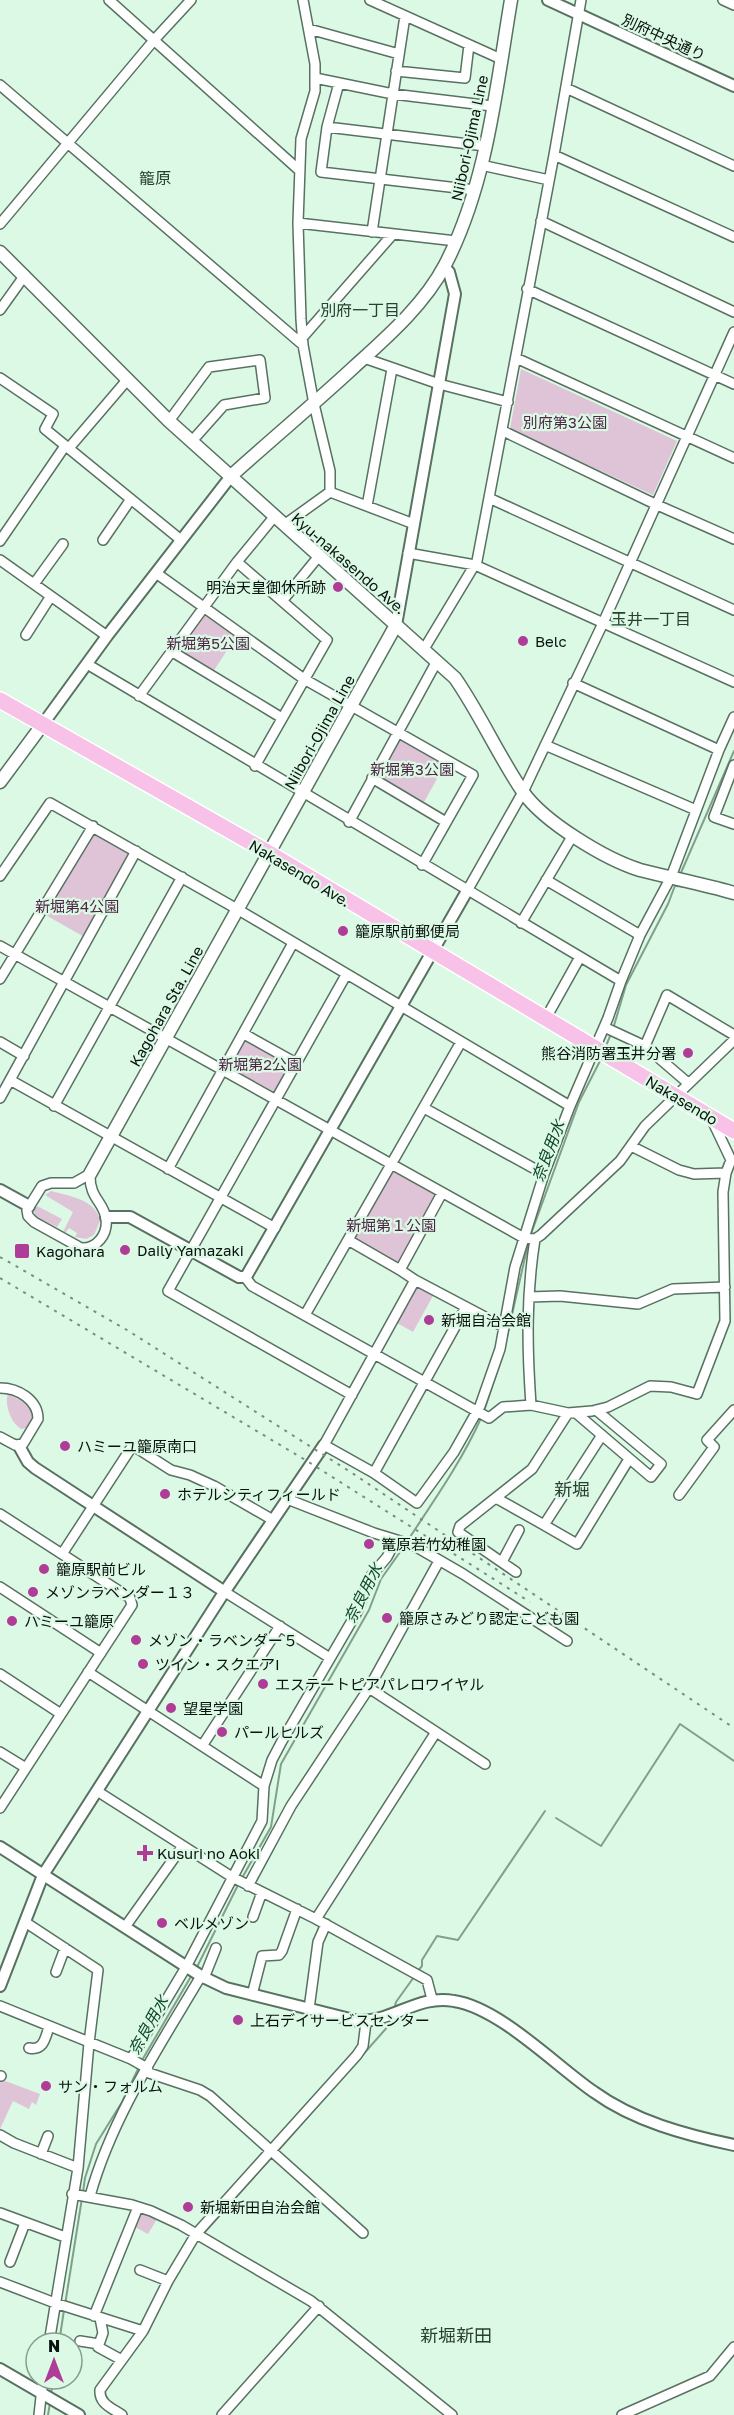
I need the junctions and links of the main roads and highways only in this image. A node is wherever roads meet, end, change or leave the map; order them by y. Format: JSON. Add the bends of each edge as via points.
{"nodes":[{"id":1,"x":511,"y":0,"type":"edge"},
{"id":2,"x":0,"y":252,"type":"edge"},
{"id":3,"x":231,"y":476,"type":"junction"},
{"id":4,"x":396,"y":625,"type":"junction"},
{"id":5,"x":0,"y":700,"type":"edge"},
{"id":6,"x":43,"y":724,"type":"junction"},
{"id":7,"x":0,"y":782,"type":"edge"},
{"id":8,"x":269,"y":853,"type":"junction"},
{"id":9,"x":734,"y":893,"type":"edge"},
{"id":10,"x":601,"y":1050,"type":"joint"},
{"id":11,"x":734,"y":1131,"type":"edge"},
{"id":12,"x":90,"y":1174,"type":"road end"}],
"edges":[{"from":1,"to":3,"type":"main road","name":"Niibori-Ojima Line","via":[[475,190],[444,267],[405,318]]},
{"from":2,"to":3,"type":"main road","name":"Kyu-nakasendo Ave.","via":[[169,421]]},
{"from":3,"to":4,"type":"main road","name":"Kyu-nakasendo Ave."},
{"from":4,"to":8,"type":"main road","name":"Niibori-Ojima Line"},
{"from":4,"to":9,"type":"main road","name":"Kyu-nakasendo Ave.","via":[[455,678],[523,792],[551,821],[618,861]]},
{"from":5,"to":6,"type":"highway","name":"Nakasendo Ave."},
{"from":6,"to":7,"type":"main road"},
{"from":6,"to":8,"type":"highway","name":"Nakasendo Ave."},
{"from":8,"to":10,"type":"highway","name":"Nakasendo Ave."},
{"from":8,"to":12,"type":"main road","name":"Kagohara Sta. Line"},
{"from":10,"to":11,"type":"highway","name":"Nakasendo"}]}
